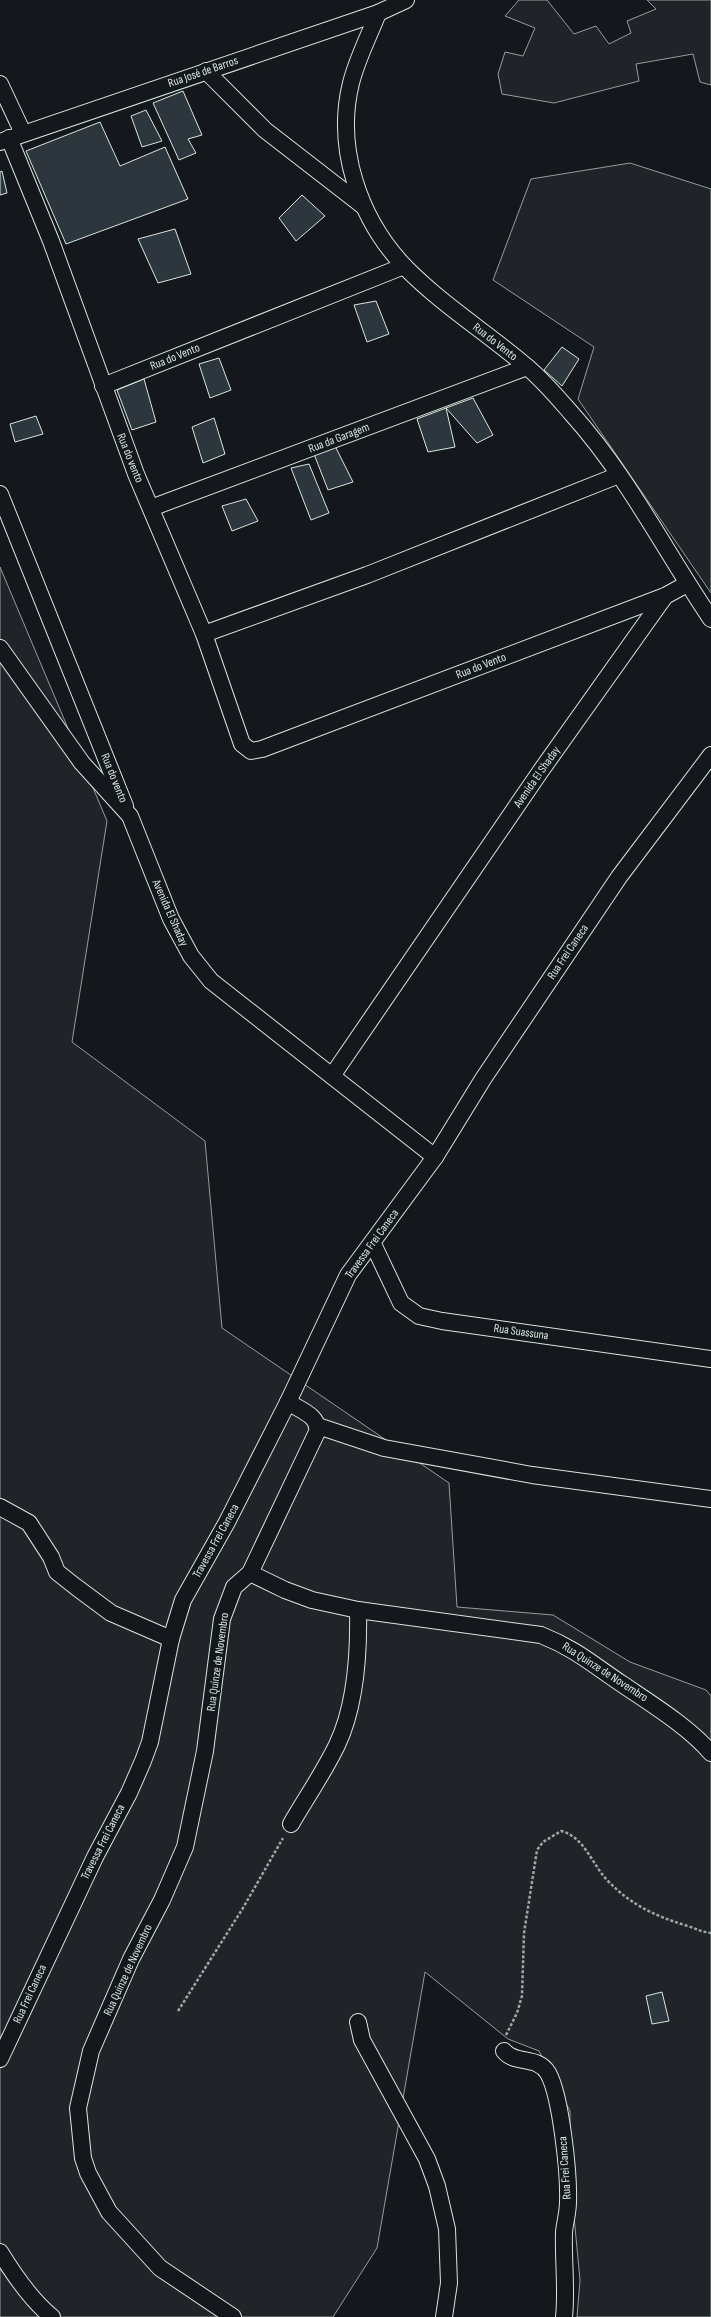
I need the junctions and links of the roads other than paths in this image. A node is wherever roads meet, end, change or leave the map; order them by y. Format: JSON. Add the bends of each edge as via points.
{"nodes":[{"id":1,"x":406,"y":0,"type":"edge"},
{"id":2,"x":378,"y":13,"type":"junction"},
{"id":3,"x":206,"y":71,"type":"junction"},
{"id":4,"x":0,"y":84,"type":"edge"},
{"id":5,"x":11,"y":137,"type":"edge"},
{"id":6,"x":364,"y":207,"type":"junction"},
{"id":7,"x":404,"y":266,"type":"junction"},
{"id":8,"x":527,"y":367,"type":"junction"},
{"id":9,"x":103,"y":386,"type":"junction"},
{"id":10,"x":619,"y":475,"type":"junction"},
{"id":11,"x":0,"y":494,"type":"edge"},
{"id":12,"x":151,"y":508,"type":"junction"},
{"id":13,"x":687,"y":584,"type":"junction"},
{"id":14,"x":665,"y":596,"type":"junction"},
{"id":15,"x":711,"y":619,"type":"edge"},
{"id":16,"x":204,"y":634,"type":"junction"},
{"id":17,"x":0,"y":648,"type":"edge"},
{"id":18,"x":273,"y":745,"type":"joint"},
{"id":19,"x":711,"y":755,"type":"edge"},
{"id":20,"x":130,"y":816,"type":"junction"},
{"id":21,"x":332,"y":1076,"type":"junction"},
{"id":22,"x":435,"y":1157,"type":"junction"},
{"id":23,"x":373,"y":1244,"type":"junction"},
{"id":24,"x":711,"y":1359,"type":"edge"},
{"id":25,"x":288,"y":1402,"type":"junction"},
{"id":26,"x":318,"y":1426,"type":"junction"},
{"id":27,"x":711,"y":1499,"type":"edge"},
{"id":28,"x":0,"y":1507,"type":"edge"},
{"id":29,"x":250,"y":1573,"type":"junction"},
{"id":30,"x":358,"y":1610,"type":"junction"},
{"id":31,"x":171,"y":1638,"type":"junction"},
{"id":32,"x":711,"y":1753,"type":"edge"},
{"id":33,"x":292,"y":1824,"type":"road end"},
{"id":34,"x":50,"y":1950,"type":"joint"},
{"id":35,"x":358,"y":2022,"type":"dead end"},
{"id":36,"x":504,"y":2051,"type":"road end"},
{"id":37,"x":0,"y":2059,"type":"edge"},
{"id":38,"x":0,"y":2252,"type":"edge"},
{"id":39,"x":52,"y":2317,"type":"edge"},
{"id":40,"x":233,"y":2317,"type":"edge"},
{"id":41,"x":444,"y":2317,"type":"edge"},
{"id":42,"x":564,"y":2317,"type":"edge"}],
"edges":[{"from":1,"to":2,"type":"street","name":"Rua José de Barros"},
{"from":2,"to":3,"type":"street","name":"Rua José de Barros"},
{"from":2,"to":6,"type":"street","name":"Rua do Vento","via":[[351,83],[346,119],[348,154],[355,185]]},
{"from":3,"to":5,"type":"street","name":"Rua José de Barros"},
{"from":3,"to":6,"type":"street","name":"Rua do Vento","via":[[265,130]]},
{"from":4,"to":5,"type":"street"},
{"from":5,"to":9,"type":"street","name":"Rua do vento"},
{"from":6,"to":7,"type":"street","name":"Rua do Vento"},
{"from":7,"to":8,"type":"street","name":"Rua do Vento","via":[[437,296]]},
{"from":7,"to":9,"type":"street","name":"Rua do Vento"},
{"from":8,"to":10,"type":"street","name":"Rua do Vento","via":[[574,416]]},
{"from":8,"to":12,"type":"street","name":"Rua da Garagem"},
{"from":9,"to":12,"type":"street","name":"Rua do vento"},
{"from":10,"to":13,"type":"street","name":"Rua do Vento"},
{"from":10,"to":16,"type":"street","via":[[367,575]]},
{"from":11,"to":20,"type":"street","name":"Rua do vento"},
{"from":12,"to":16,"type":"street","name":"Rua do vento"},
{"from":13,"to":14,"type":"street","name":"Rua do Vento"},
{"from":13,"to":15,"type":"street","name":"Rua do Vento"},
{"from":14,"to":18,"type":"street","name":"Rua do Vento"},
{"from":14,"to":21,"type":"street","name":"Avenida El Shaday"},
{"from":16,"to":18,"type":"street","name":"Rua do vento","via":[[242,744],[251,751]]},
{"from":17,"to":20,"type":"street","name":"Avenida El Shaday","via":[[82,763]]},
{"from":19,"to":22,"type":"street","name":"Rua Frei Caneca","via":[[619,877],[483,1079]]},
{"from":20,"to":21,"type":"street","name":"Avenida El Shaday","via":[[171,920],[191,956],[211,981]]},
{"from":21,"to":22,"type":"street","name":"Avenida El Shaday"},
{"from":22,"to":23,"type":"street","name":"Travessa Frei Caneca"},
{"from":23,"to":24,"type":"street","name":"Rua Suassuna","via":[[401,1303],[419,1316]]},
{"from":23,"to":25,"type":"street","name":"Travessa Frei Caneca","via":[[348,1275]]},
{"from":25,"to":26,"type":"street","via":[[312,1417]]},
{"from":25,"to":31,"type":"street","name":"Travessa Frei Caneca","via":[[227,1522],[183,1600]]},
{"from":26,"to":27,"type":"street","via":[[384,1448],[532,1475]]},
{"from":26,"to":29,"type":"street","name":"Rua Quinze de Novembro"},
{"from":28,"to":31,"type":"street","via":[[29,1523],[51,1557],[57,1572],[76,1587],[111,1613]]},
{"from":29,"to":30,"type":"street","name":"Rua Quinze de Novembro","via":[[312,1600]]},
{"from":29,"to":40,"type":"street","name":"Rua Quinze de Novembro","via":[[234,1587],[222,1619],[205,1750],[185,1847],[162,1900],[131,1959],[91,2051],[78,2108],[82,2152],[88,2173],[109,2212],[160,2268]]},
{"from":30,"to":32,"type":"street","name":"Rua Quinze de Novembro","via":[[416,1620],[520,1631],[548,1637],[568,1645],[651,1702]]},
{"from":30,"to":33,"type":"street","via":[[359,1640],[349,1713],[337,1745]]},
{"from":31,"to":34,"type":"street","name":"Travessa Frei Caneca","via":[[150,1742],[143,1761]]},
{"from":34,"to":37,"type":"street","name":"Rua Frei Caneca"},
{"from":35,"to":41,"type":"street","via":[[362,2040],[427,2159],[437,2186],[447,2229],[449,2283]]},
{"from":36,"to":42,"type":"street","name":"Rua Frei Caneca","via":[[510,2057],[541,2064],[548,2073],[560,2114],[568,2202],[564,2231]]},
{"from":38,"to":39,"type":"street","via":[[13,2273],[44,2311]]}]}
